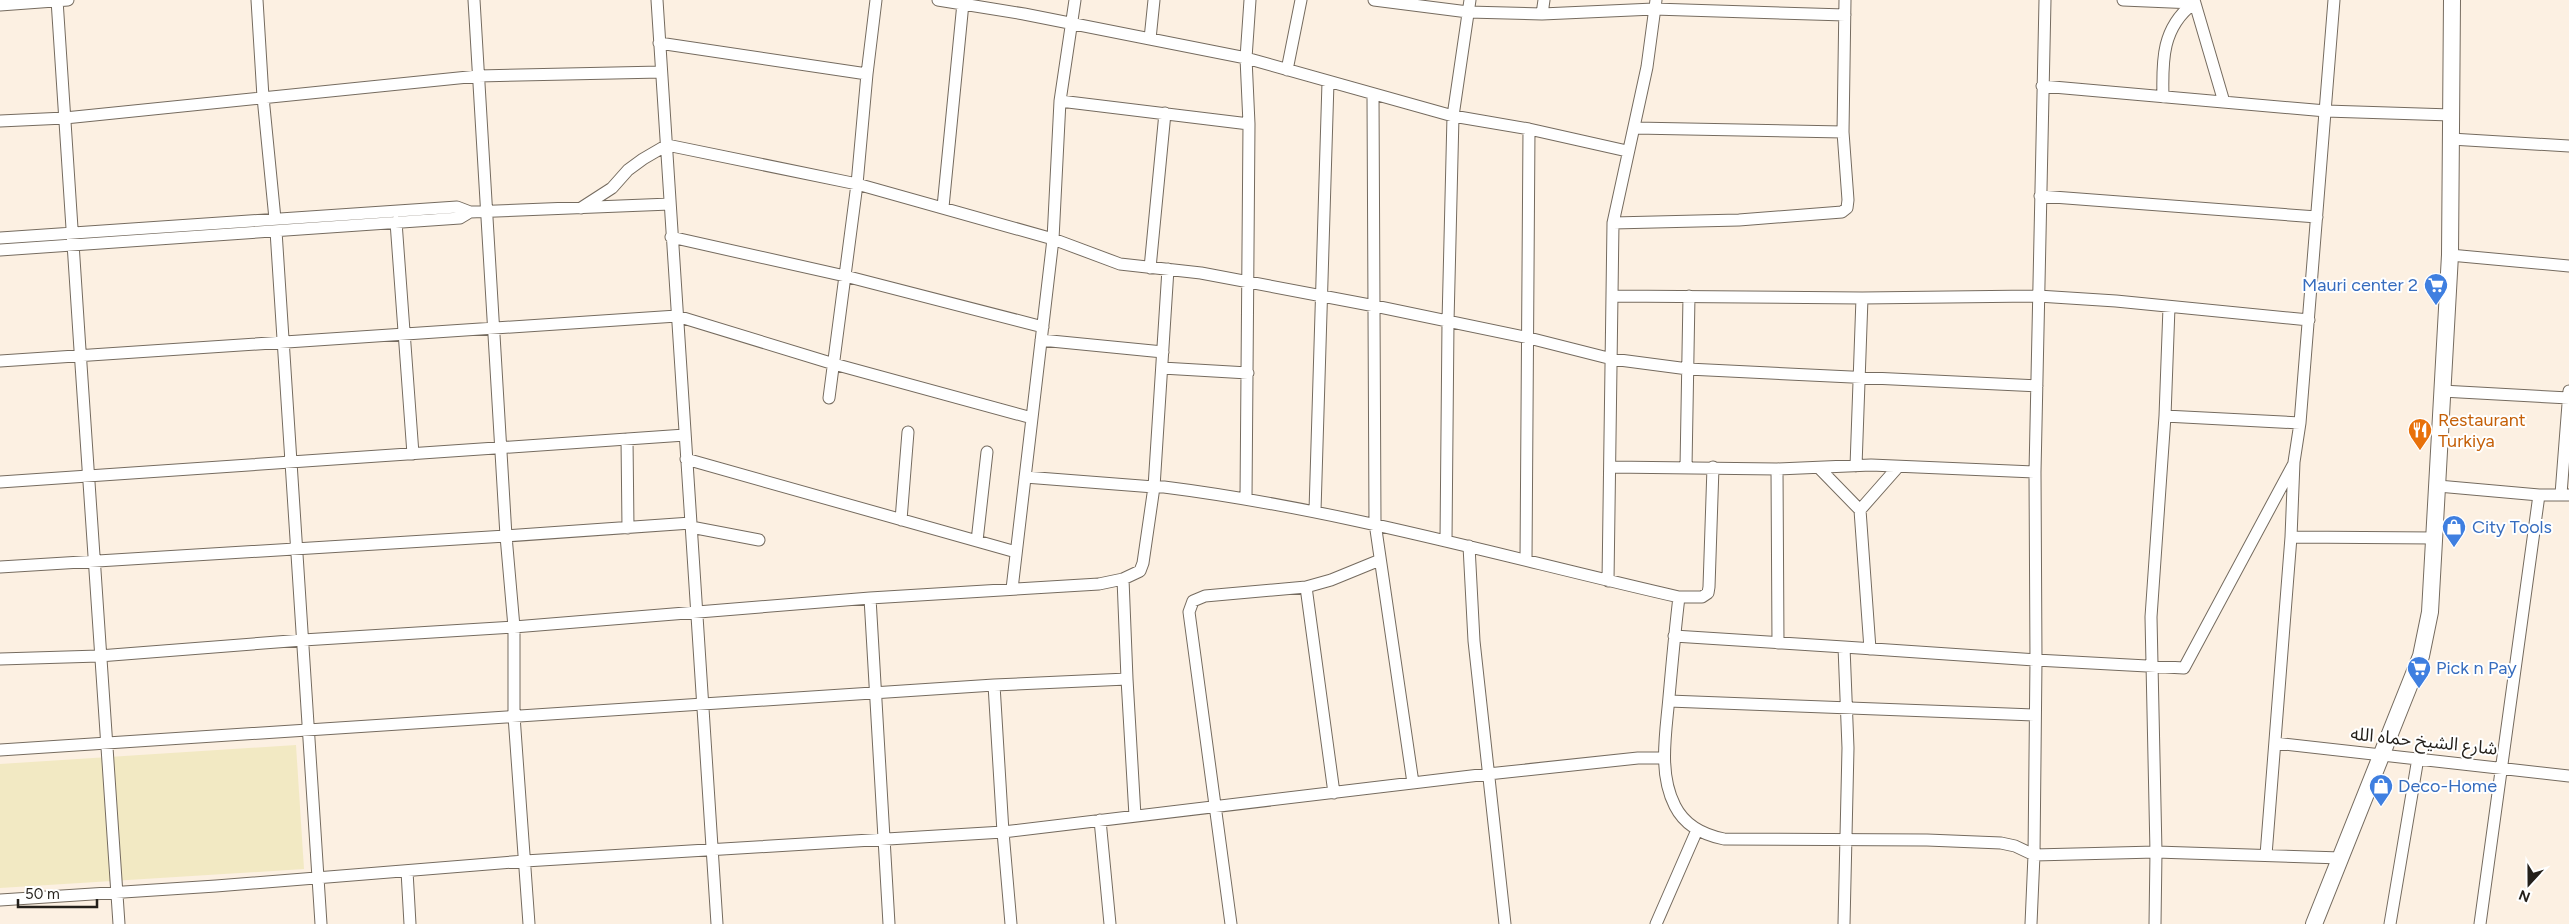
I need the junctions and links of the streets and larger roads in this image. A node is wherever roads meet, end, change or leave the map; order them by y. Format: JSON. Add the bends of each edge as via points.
{"nodes":[{"id":1,"x":57,"y":0,"type":"edge"},
{"id":2,"x":68,"y":0,"type":"edge"},
{"id":3,"x":257,"y":0,"type":"edge"},
{"id":4,"x":474,"y":0,"type":"edge"},
{"id":5,"x":657,"y":0,"type":"edge"},
{"id":6,"x":876,"y":0,"type":"edge"},
{"id":7,"x":938,"y":0,"type":"edge"},
{"id":8,"x":1075,"y":0,"type":"edge"},
{"id":9,"x":1154,"y":0,"type":"edge"},
{"id":10,"x":1250,"y":0,"type":"edge"},
{"id":11,"x":1302,"y":0,"type":"edge"},
{"id":12,"x":1374,"y":0,"type":"edge"},
{"id":13,"x":1544,"y":0,"type":"edge"},
{"id":14,"x":1845,"y":0,"type":"edge"},
{"id":15,"x":2045,"y":0,"type":"edge"},
{"id":16,"x":2123,"y":0,"type":"edge"},
{"id":17,"x":2334,"y":0,"type":"edge"},
{"id":18,"x":2452,"y":0,"type":"edge"},
{"id":19,"x":2194,"y":2,"type":"edge"},
{"id":20,"x":963,"y":3,"type":"junction"},
{"id":21,"x":0,"y":5,"type":"edge"},
{"id":22,"x":1655,"y":5,"type":"edge"},
{"id":23,"x":1469,"y":6,"type":"edge"},
{"id":24,"x":1542,"y":14,"type":"junction"},
{"id":25,"x":1845,"y":15,"type":"junction"},
{"id":26,"x":1071,"y":23,"type":"junction"},
{"id":27,"x":1150,"y":38,"type":"junction"},
{"id":28,"x":659,"y":43,"type":"junction"},
{"id":29,"x":1246,"y":58,"type":"junction"},
{"id":30,"x":1287,"y":70,"type":"junction"},
{"id":31,"x":661,"y":72,"type":"junction"},
{"id":32,"x":867,"y":74,"type":"junction"},
{"id":33,"x":478,"y":76,"type":"junction"},
{"id":34,"x":1328,"y":82,"type":"junction"},
{"id":35,"x":2042,"y":86,"type":"junction"},
{"id":36,"x":1373,"y":95,"type":"junction"},
{"id":37,"x":263,"y":96,"type":"junction"},
{"id":38,"x":2163,"y":96,"type":"junction"},
{"id":39,"x":1060,"y":101,"type":"junction"},
{"id":40,"x":2224,"y":102,"type":"junction"},
{"id":41,"x":2326,"y":110,"type":"junction"},
{"id":42,"x":1165,"y":114,"type":"junction"},
{"id":43,"x":2451,"y":115,"type":"junction"},
{"id":44,"x":1453,"y":116,"type":"junction"},
{"id":45,"x":65,"y":118,"type":"junction"},
{"id":46,"x":0,"y":121,"type":"edge"},
{"id":47,"x":1250,"y":124,"type":"junction"},
{"id":48,"x":1635,"y":128,"type":"junction"},
{"id":49,"x":1529,"y":129,"type":"junction"},
{"id":50,"x":1843,"y":132,"type":"junction"},
{"id":51,"x":2451,"y":139,"type":"junction"},
{"id":52,"x":667,"y":145,"type":"junction"},
{"id":53,"x":2569,"y":146,"type":"edge"},
{"id":54,"x":1627,"y":151,"type":"junction"},
{"id":55,"x":857,"y":184,"type":"junction"},
{"id":56,"x":2040,"y":196,"type":"junction"},
{"id":57,"x":670,"y":204,"type":"junction"},
{"id":58,"x":943,"y":207,"type":"junction"},
{"id":59,"x":581,"y":208,"type":"junction"},
{"id":60,"x":470,"y":212,"type":"junction"},
{"id":61,"x":487,"y":212,"type":"junction"},
{"id":62,"x":2317,"y":217,"type":"junction"},
{"id":63,"x":396,"y":222,"type":"junction"},
{"id":64,"x":1613,"y":223,"type":"junction"},
{"id":65,"x":275,"y":225,"type":"junction"},
{"id":66,"x":0,"y":238,"type":"edge"},
{"id":67,"x":672,"y":238,"type":"junction"},
{"id":68,"x":73,"y":239,"type":"junction"},
{"id":69,"x":1053,"y":239,"type":"junction"},
{"id":70,"x":0,"y":250,"type":"edge"},
{"id":71,"x":2450,"y":255,"type":"junction"},
{"id":72,"x":2569,"y":266,"type":"edge"},
{"id":73,"x":1150,"y":268,"type":"junction"},
{"id":74,"x":1168,"y":269,"type":"junction"},
{"id":75,"x":845,"y":276,"type":"junction"},
{"id":76,"x":1248,"y":282,"type":"junction"},
{"id":77,"x":1321,"y":296,"type":"junction"},
{"id":78,"x":1613,"y":296,"type":"junction"},
{"id":79,"x":1689,"y":296,"type":"junction"},
{"id":80,"x":2038,"y":296,"type":"junction"},
{"id":81,"x":1862,"y":298,"type":"junction"},
{"id":82,"x":1375,"y":306,"type":"junction"},
{"id":83,"x":2169,"y":307,"type":"junction"},
{"id":84,"x":677,"y":316,"type":"junction"},
{"id":85,"x":2309,"y":320,"type":"junction"},
{"id":86,"x":1448,"y":322,"type":"junction"},
{"id":87,"x":1043,"y":327,"type":"junction"},
{"id":88,"x":495,"y":328,"type":"junction"},
{"id":89,"x":405,"y":334,"type":"junction"},
{"id":90,"x":1529,"y":338,"type":"junction"},
{"id":91,"x":1041,"y":340,"type":"junction"},
{"id":92,"x":281,"y":342,"type":"junction"},
{"id":93,"x":1163,"y":352,"type":"junction"},
{"id":94,"x":81,"y":356,"type":"junction"},
{"id":95,"x":1612,"y":358,"type":"junction"},
{"id":96,"x":0,"y":361,"type":"edge"},
{"id":97,"x":834,"y":364,"type":"junction"},
{"id":98,"x":1162,"y":368,"type":"junction"},
{"id":99,"x":1688,"y":369,"type":"junction"},
{"id":100,"x":1248,"y":373,"type":"junction"},
{"id":101,"x":1859,"y":378,"type":"junction"},
{"id":102,"x":2037,"y":386,"type":"junction"},
{"id":103,"x":2442,"y":391,"type":"junction"},
{"id":104,"x":2569,"y":395,"type":"edge"},
{"id":105,"x":829,"y":398,"type":"dead end"},
{"id":106,"x":2165,"y":416,"type":"junction"},
{"id":107,"x":1032,"y":418,"type":"junction"},
{"id":108,"x":2300,"y":423,"type":"junction"},
{"id":109,"x":908,"y":432,"type":"dead end"},
{"id":110,"x":685,"y":435,"type":"junction"},
{"id":111,"x":627,"y":438,"type":"junction"},
{"id":112,"x":500,"y":448,"type":"junction"},
{"id":113,"x":987,"y":452,"type":"dead end"},
{"id":114,"x":413,"y":454,"type":"junction"},
{"id":115,"x":686,"y":459,"type":"junction"},
{"id":116,"x":2294,"y":462,"type":"junction"},
{"id":117,"x":290,"y":463,"type":"junction"},
{"id":118,"x":1856,"y":466,"type":"junction"},
{"id":119,"x":1610,"y":467,"type":"junction"},
{"id":120,"x":1686,"y":467,"type":"junction"},
{"id":121,"x":1713,"y":467,"type":"junction"},
{"id":122,"x":1897,"y":468,"type":"junction"},
{"id":123,"x":1777,"y":469,"type":"junction"},
{"id":124,"x":1820,"y":469,"type":"junction"},
{"id":125,"x":2035,"y":472,"type":"junction"},
{"id":126,"x":89,"y":476,"type":"junction"},
{"id":127,"x":1025,"y":477,"type":"junction"},
{"id":128,"x":0,"y":482,"type":"edge"},
{"id":129,"x":2438,"y":486,"type":"junction"},
{"id":130,"x":1154,"y":487,"type":"junction"},
{"id":131,"x":2565,"y":494,"type":"edge"},
{"id":132,"x":2539,"y":495,"type":"junction"},
{"id":133,"x":1246,"y":500,"type":"junction"},
{"id":134,"x":1860,"y":510,"type":"junction"},
{"id":135,"x":1315,"y":511,"type":"junction"},
{"id":136,"x":901,"y":520,"type":"junction"},
{"id":137,"x":1374,"y":523,"type":"junction"},
{"id":138,"x":691,"y":525,"type":"junction"},
{"id":139,"x":628,"y":528,"type":"junction"},
{"id":140,"x":506,"y":536,"type":"junction"},
{"id":141,"x":2291,"y":537,"type":"junction"},
{"id":142,"x":2435,"y":538,"type":"junction"},
{"id":143,"x":759,"y":540,"type":"dead end"},
{"id":144,"x":1446,"y":540,"type":"junction"},
{"id":145,"x":976,"y":541,"type":"junction"},
{"id":146,"x":1469,"y":546,"type":"junction"},
{"id":147,"x":296,"y":548,"type":"junction"},
{"id":148,"x":1016,"y":552,"type":"junction"},
{"id":149,"x":1526,"y":559,"type":"junction"},
{"id":150,"x":94,"y":560,"type":"junction"},
{"id":151,"x":1380,"y":560,"type":"junction"},
{"id":152,"x":0,"y":567,"type":"edge"},
{"id":153,"x":1122,"y":579,"type":"junction"},
{"id":154,"x":1608,"y":581,"type":"junction"},
{"id":155,"x":1306,"y":587,"type":"junction"},
{"id":156,"x":1012,"y":589,"type":"junction"},
{"id":157,"x":1679,"y":597,"type":"junction"},
{"id":158,"x":870,"y":598,"type":"junction"},
{"id":159,"x":696,"y":611,"type":"junction"},
{"id":160,"x":514,"y":627,"type":"junction"},
{"id":161,"x":1674,"y":636,"type":"junction"},
{"id":162,"x":303,"y":640,"type":"junction"},
{"id":163,"x":1778,"y":643,"type":"junction"},
{"id":164,"x":1844,"y":647,"type":"junction"},
{"id":165,"x":1870,"y":649,"type":"junction"},
{"id":166,"x":98,"y":656,"type":"junction"},
{"id":167,"x":0,"y":659,"type":"edge"},
{"id":168,"x":2036,"y":660,"type":"junction"},
{"id":169,"x":2152,"y":668,"type":"junction"},
{"id":170,"x":1127,"y":679,"type":"junction"},
{"id":171,"x":994,"y":685,"type":"junction"},
{"id":172,"x":875,"y":692,"type":"junction"},
{"id":173,"x":1669,"y":701,"type":"junction"},
{"id":174,"x":703,"y":704,"type":"junction"},
{"id":175,"x":1847,"y":707,"type":"junction"},
{"id":176,"x":2035,"y":715,"type":"junction"},
{"id":177,"x":514,"y":716,"type":"junction"},
{"id":178,"x":307,"y":730,"type":"junction"},
{"id":179,"x":107,"y":743,"type":"junction"},
{"id":180,"x":2275,"y":743,"type":"junction"},
{"id":181,"x":0,"y":750,"type":"edge"},
{"id":182,"x":2383,"y":754,"type":"junction"},
{"id":183,"x":1664,"y":758,"type":"junction"},
{"id":184,"x":2418,"y":758,"type":"junction"},
{"id":185,"x":2500,"y":768,"type":"junction"},
{"id":186,"x":1488,"y":774,"type":"junction"},
{"id":187,"x":2569,"y":776,"type":"edge"},
{"id":188,"x":1414,"y":783,"type":"junction"},
{"id":189,"x":1334,"y":793,"type":"junction"},
{"id":190,"x":1216,"y":807,"type":"junction"},
{"id":191,"x":1135,"y":816,"type":"junction"},
{"id":192,"x":1100,"y":820,"type":"junction"},
{"id":193,"x":1697,"y":830,"type":"junction"},
{"id":194,"x":1003,"y":832,"type":"junction"},
{"id":195,"x":884,"y":839,"type":"junction"},
{"id":196,"x":1845,"y":839,"type":"junction"},
{"id":197,"x":712,"y":849,"type":"junction"},
{"id":198,"x":2156,"y":852,"type":"junction"},
{"id":199,"x":2034,"y":855,"type":"junction"},
{"id":200,"x":2266,"y":855,"type":"junction"},
{"id":201,"x":2341,"y":858,"type":"junction"},
{"id":202,"x":525,"y":861,"type":"junction"},
{"id":203,"x":407,"y":871,"type":"junction"},
{"id":204,"x":316,"y":877,"type":"junction"},
{"id":205,"x":116,"y":893,"type":"junction"},
{"id":206,"x":0,"y":900,"type":"edge"},
{"id":207,"x":118,"y":924,"type":"edge"},
{"id":208,"x":321,"y":924,"type":"edge"},
{"id":209,"x":410,"y":924,"type":"edge"},
{"id":210,"x":529,"y":924,"type":"edge"},
{"id":211,"x":717,"y":924,"type":"edge"},
{"id":212,"x":889,"y":924,"type":"edge"},
{"id":213,"x":1011,"y":924,"type":"edge"},
{"id":214,"x":1110,"y":924,"type":"edge"},
{"id":215,"x":1230,"y":924,"type":"edge"},
{"id":216,"x":1505,"y":924,"type":"edge"},
{"id":217,"x":1656,"y":924,"type":"edge"},
{"id":218,"x":1844,"y":924,"type":"edge"},
{"id":219,"x":2031,"y":924,"type":"edge"},
{"id":220,"x":2155,"y":924,"type":"edge"},
{"id":221,"x":2314,"y":924,"type":"edge"},
{"id":222,"x":2390,"y":924,"type":"edge"},
{"id":223,"x":2480,"y":924,"type":"edge"}],
"edges":[{"from":1,"to":2,"type":"street"},
{"from":1,"to":21,"type":"street"},
{"from":1,"to":45,"type":"street"},
{"from":3,"to":37,"type":"street"},
{"from":4,"to":33,"type":"street"},
{"from":5,"to":28,"type":"street"},
{"from":6,"to":32,"type":"street"},
{"from":7,"to":20,"type":"street"},
{"from":8,"to":26,"type":"street"},
{"from":9,"to":27,"type":"street"},
{"from":10,"to":29,"type":"street"},
{"from":11,"to":30,"type":"street"},
{"from":12,"to":23,"type":"street"},
{"from":13,"to":24,"type":"street"},
{"from":14,"to":25,"type":"street"},
{"from":15,"to":35,"type":"street"},
{"from":16,"to":19,"type":"street"},
{"from":17,"to":41,"type":"street"},
{"from":18,"to":43,"type":"street"},
{"from":19,"to":38,"type":"street","via":[[2177,18],[2165,44]]},
{"from":19,"to":40,"type":"street"},
{"from":20,"to":26,"type":"street"},
{"from":20,"to":58,"type":"street"},
{"from":22,"to":24,"type":"street"},
{"from":22,"to":25,"type":"street"},
{"from":22,"to":48,"type":"street"},
{"from":23,"to":24,"type":"street"},
{"from":23,"to":44,"type":"street"},
{"from":25,"to":50,"type":"street"},
{"from":26,"to":27,"type":"street"},
{"from":26,"to":39,"type":"street"},
{"from":27,"to":29,"type":"street"},
{"from":28,"to":31,"type":"street"},
{"from":28,"to":32,"type":"street"},
{"from":29,"to":30,"type":"street"},
{"from":29,"to":47,"type":"street"},
{"from":30,"to":34,"type":"street"},
{"from":31,"to":33,"type":"street"},
{"from":31,"to":52,"type":"street"},
{"from":32,"to":55,"type":"street"},
{"from":33,"to":37,"type":"street"},
{"from":33,"to":61,"type":"street"},
{"from":34,"to":36,"type":"street"},
{"from":34,"to":77,"type":"street"},
{"from":35,"to":38,"type":"street"},
{"from":35,"to":56,"type":"street"},
{"from":36,"to":44,"type":"street"},
{"from":36,"to":82,"type":"street"},
{"from":37,"to":45,"type":"street"},
{"from":37,"to":65,"type":"street"},
{"from":38,"to":40,"type":"street"},
{"from":39,"to":42,"type":"street"},
{"from":39,"to":69,"type":"street"},
{"from":40,"to":41,"type":"street"},
{"from":41,"to":43,"type":"street"},
{"from":41,"to":62,"type":"street"},
{"from":42,"to":47,"type":"street"},
{"from":42,"to":73,"type":"street"},
{"from":43,"to":51,"type":"street"},
{"from":44,"to":49,"type":"street"},
{"from":44,"to":86,"type":"street"},
{"from":45,"to":46,"type":"street"},
{"from":45,"to":68,"type":"street"},
{"from":47,"to":76,"type":"street"},
{"from":48,"to":50,"type":"street"},
{"from":48,"to":54,"type":"street"},
{"from":49,"to":54,"type":"street"},
{"from":49,"to":90,"type":"street"},
{"from":50,"to":64,"type":"street","via":[[1848,200],[1842,212],[1739,220]]},
{"from":51,"to":53,"type":"street"},
{"from":51,"to":71,"type":"street"},
{"from":52,"to":55,"type":"street"},
{"from":52,"to":57,"type":"street"},
{"from":52,"to":59,"type":"street","via":[[643,159],[612,188]]},
{"from":54,"to":64,"type":"street"},
{"from":55,"to":58,"type":"street"},
{"from":55,"to":75,"type":"street"},
{"from":56,"to":62,"type":"street"},
{"from":56,"to":80,"type":"street"},
{"from":57,"to":59,"type":"street"},
{"from":57,"to":67,"type":"street"},
{"from":58,"to":69,"type":"street"},
{"from":59,"to":61,"type":"street"},
{"from":60,"to":61,"type":"street"},
{"from":60,"to":63,"type":"street","via":[[460,218]]},
{"from":60,"to":65,"type":"street","via":[[457,207]]},
{"from":61,"to":88,"type":"street"},
{"from":62,"to":85,"type":"street"},
{"from":63,"to":65,"type":"street"},
{"from":63,"to":89,"type":"street"},
{"from":64,"to":78,"type":"street"},
{"from":65,"to":68,"type":"street"},
{"from":65,"to":92,"type":"street"},
{"from":66,"to":68,"type":"street"},
{"from":67,"to":75,"type":"street"},
{"from":67,"to":84,"type":"street"},
{"from":68,"to":70,"type":"street"},
{"from":68,"to":94,"type":"street"},
{"from":69,"to":73,"type":"street","via":[[1120,264]]},
{"from":69,"to":87,"type":"street"},
{"from":71,"to":72,"type":"street"},
{"from":71,"to":103,"type":"street"},
{"from":73,"to":74,"type":"street"},
{"from":74,"to":76,"type":"street"},
{"from":74,"to":93,"type":"street"},
{"from":75,"to":87,"type":"street"},
{"from":75,"to":97,"type":"street"},
{"from":76,"to":77,"type":"street"},
{"from":76,"to":100,"type":"street"},
{"from":77,"to":82,"type":"street"},
{"from":77,"to":135,"type":"street"},
{"from":78,"to":79,"type":"street"},
{"from":78,"to":95,"type":"street"},
{"from":79,"to":81,"type":"street"},
{"from":79,"to":99,"type":"street"},
{"from":80,"to":81,"type":"street"},
{"from":80,"to":83,"type":"street"},
{"from":80,"to":102,"type":"street"},
{"from":81,"to":101,"type":"street"},
{"from":82,"to":86,"type":"street"},
{"from":82,"to":137,"type":"street"},
{"from":83,"to":85,"type":"street"},
{"from":83,"to":106,"type":"street"},
{"from":84,"to":88,"type":"street"},
{"from":84,"to":97,"type":"street"},
{"from":84,"to":110,"type":"street"},
{"from":85,"to":108,"type":"street"},
{"from":86,"to":90,"type":"street"},
{"from":86,"to":144,"type":"street"},
{"from":87,"to":91,"type":"street"},
{"from":88,"to":89,"type":"street"},
{"from":88,"to":112,"type":"street"},
{"from":89,"to":92,"type":"street"},
{"from":89,"to":114,"type":"street"},
{"from":90,"to":95,"type":"street"},
{"from":90,"to":149,"type":"street"},
{"from":91,"to":93,"type":"street"},
{"from":91,"to":107,"type":"street"},
{"from":92,"to":94,"type":"street"},
{"from":92,"to":117,"type":"street"},
{"from":93,"to":98,"type":"street"},
{"from":94,"to":96,"type":"street"},
{"from":94,"to":126,"type":"street"},
{"from":95,"to":99,"type":"street"},
{"from":95,"to":119,"type":"street"},
{"from":97,"to":105,"type":"street"},
{"from":97,"to":107,"type":"street"},
{"from":98,"to":100,"type":"street"},
{"from":98,"to":130,"type":"street"},
{"from":99,"to":101,"type":"street"},
{"from":99,"to":120,"type":"street"},
{"from":100,"to":133,"type":"street"},
{"from":101,"to":102,"type":"street"},
{"from":101,"to":118,"type":"street"},
{"from":102,"to":125,"type":"street"},
{"from":103,"to":104,"type":"street"},
{"from":103,"to":129,"type":"street"},
{"from":104,"to":131,"type":"street"},
{"from":106,"to":108,"type":"street"},
{"from":106,"to":169,"type":"street","via":[[2151,617]]},
{"from":107,"to":127,"type":"street"},
{"from":108,"to":116,"type":"street"},
{"from":109,"to":136,"type":"street"},
{"from":110,"to":111,"type":"street"},
{"from":110,"to":115,"type":"street"},
{"from":111,"to":112,"type":"street"},
{"from":111,"to":139,"type":"street"},
{"from":112,"to":114,"type":"street"},
{"from":112,"to":140,"type":"street"},
{"from":113,"to":145,"type":"street"},
{"from":114,"to":117,"type":"street"},
{"from":115,"to":136,"type":"street"},
{"from":115,"to":138,"type":"street"},
{"from":116,"to":141,"type":"street"},
{"from":116,"to":169,"type":"street","via":[[2184,668]]},
{"from":117,"to":126,"type":"street"},
{"from":117,"to":147,"type":"street"},
{"from":118,"to":122,"type":"street"},
{"from":118,"to":124,"type":"street"},
{"from":119,"to":120,"type":"street"},
{"from":119,"to":154,"type":"street"},
{"from":120,"to":121,"type":"street"},
{"from":121,"to":123,"type":"street"},
{"from":121,"to":157,"type":"street","via":[[1708,593],[1702,597]]},
{"from":122,"to":125,"type":"street"},
{"from":122,"to":134,"type":"street"},
{"from":123,"to":124,"type":"street"},
{"from":123,"to":163,"type":"street"},
{"from":124,"to":134,"type":"street"},
{"from":125,"to":168,"type":"street"},
{"from":126,"to":128,"type":"street"},
{"from":126,"to":150,"type":"street"},
{"from":127,"to":130,"type":"street"},
{"from":127,"to":148,"type":"street"},
{"from":129,"to":132,"type":"street"},
{"from":129,"to":142,"type":"street"},
{"from":130,"to":133,"type":"street"},
{"from":130,"to":153,"type":"street","via":[[1143,563],[1140,571]]},
{"from":131,"to":132,"type":"street"},
{"from":132,"to":185,"type":"street"},
{"from":133,"to":135,"type":"street"},
{"from":134,"to":165,"type":"street"},
{"from":135,"to":137,"type":"street"},
{"from":136,"to":145,"type":"street"},
{"from":137,"to":144,"type":"street"},
{"from":137,"to":151,"type":"street"},
{"from":138,"to":139,"type":"street"},
{"from":138,"to":143,"type":"street"},
{"from":138,"to":159,"type":"street"},
{"from":139,"to":140,"type":"street"},
{"from":140,"to":147,"type":"street"},
{"from":140,"to":160,"type":"street"},
{"from":141,"to":142,"type":"street"},
{"from":141,"to":180,"type":"street"},
{"from":142,"to":182,"type":"street","via":[[2426,634]]},
{"from":144,"to":146,"type":"street"},
{"from":145,"to":148,"type":"street"},
{"from":146,"to":149,"type":"street"},
{"from":146,"to":186,"type":"street","via":[[1474,641]]},
{"from":147,"to":150,"type":"street"},
{"from":147,"to":162,"type":"street"},
{"from":148,"to":156,"type":"street"},
{"from":149,"to":154,"type":"street"},
{"from":150,"to":152,"type":"street"},
{"from":150,"to":166,"type":"street"},
{"from":151,"to":155,"type":"street"},
{"from":151,"to":188,"type":"street"},
{"from":153,"to":156,"type":"street","via":[[1099,584]]},
{"from":153,"to":170,"type":"street"},
{"from":154,"to":157,"type":"street"},
{"from":155,"to":189,"type":"street"},
{"from":155,"to":190,"type":"street","via":[[1205,596],[1193,601],[1188,612]]},
{"from":156,"to":158,"type":"street"},
{"from":157,"to":161,"type":"street"},
{"from":158,"to":159,"type":"street"},
{"from":158,"to":172,"type":"street"},
{"from":159,"to":160,"type":"street"},
{"from":159,"to":174,"type":"street"},
{"from":160,"to":162,"type":"street"},
{"from":160,"to":177,"type":"street"},
{"from":161,"to":163,"type":"street"},
{"from":161,"to":173,"type":"street"},
{"from":162,"to":166,"type":"street"},
{"from":162,"to":178,"type":"street"},
{"from":163,"to":164,"type":"street"},
{"from":164,"to":165,"type":"street"},
{"from":164,"to":175,"type":"street"},
{"from":165,"to":168,"type":"street"},
{"from":166,"to":167,"type":"street"},
{"from":166,"to":179,"type":"street"},
{"from":168,"to":169,"type":"street"},
{"from":168,"to":176,"type":"street"},
{"from":169,"to":198,"type":"street"},
{"from":170,"to":171,"type":"street"},
{"from":170,"to":191,"type":"street"},
{"from":171,"to":172,"type":"street"},
{"from":171,"to":194,"type":"street"},
{"from":172,"to":174,"type":"street"},
{"from":172,"to":195,"type":"street"},
{"from":173,"to":175,"type":"street"},
{"from":173,"to":183,"type":"street"},
{"from":174,"to":177,"type":"street"},
{"from":174,"to":197,"type":"street"},
{"from":175,"to":176,"type":"street"},
{"from":175,"to":196,"type":"street"},
{"from":176,"to":199,"type":"street"},
{"from":177,"to":178,"type":"street"},
{"from":177,"to":202,"type":"street"},
{"from":178,"to":179,"type":"street"},
{"from":178,"to":204,"type":"street"},
{"from":179,"to":181,"type":"street"},
{"from":179,"to":205,"type":"street"},
{"from":180,"to":182,"type":"street","name":"شارع الشيخ حماه الله"},
{"from":180,"to":200,"type":"street"},
{"from":182,"to":184,"type":"street","name":"شارع الشيخ حماه الله"},
{"from":182,"to":201,"type":"street"},
{"from":183,"to":186,"type":"street"},
{"from":183,"to":193,"type":"street","via":[[1667,788],[1675,808]]},
{"from":184,"to":185,"type":"street","name":"شارع الشيخ حماه الله"},
{"from":184,"to":222,"type":"street"},
{"from":185,"to":187,"type":"street","name":"شارع الشيخ حماه الله"},
{"from":185,"to":223,"type":"street"},
{"from":186,"to":188,"type":"street"},
{"from":186,"to":216,"type":"street"},
{"from":188,"to":189,"type":"street"},
{"from":189,"to":190,"type":"street"},
{"from":190,"to":191,"type":"street"},
{"from":190,"to":215,"type":"street"},
{"from":191,"to":192,"type":"street"},
{"from":192,"to":194,"type":"street"},
{"from":192,"to":214,"type":"street"},
{"from":193,"to":196,"type":"street","via":[[1724,839]]},
{"from":193,"to":217,"type":"street"},
{"from":194,"to":195,"type":"street"},
{"from":194,"to":213,"type":"street"},
{"from":195,"to":197,"type":"street"},
{"from":195,"to":212,"type":"street"},
{"from":196,"to":199,"type":"street","via":[[2002,843]]},
{"from":196,"to":218,"type":"street"},
{"from":197,"to":202,"type":"street"},
{"from":197,"to":211,"type":"street"},
{"from":198,"to":199,"type":"street"},
{"from":198,"to":200,"type":"street"},
{"from":198,"to":220,"type":"street"},
{"from":199,"to":219,"type":"street"},
{"from":200,"to":201,"type":"street"},
{"from":201,"to":221,"type":"street"},
{"from":202,"to":203,"type":"street"},
{"from":202,"to":210,"type":"street"},
{"from":203,"to":204,"type":"street"},
{"from":203,"to":209,"type":"street"},
{"from":204,"to":205,"type":"street"},
{"from":204,"to":208,"type":"street"},
{"from":205,"to":206,"type":"street"},
{"from":205,"to":207,"type":"street"}]}
